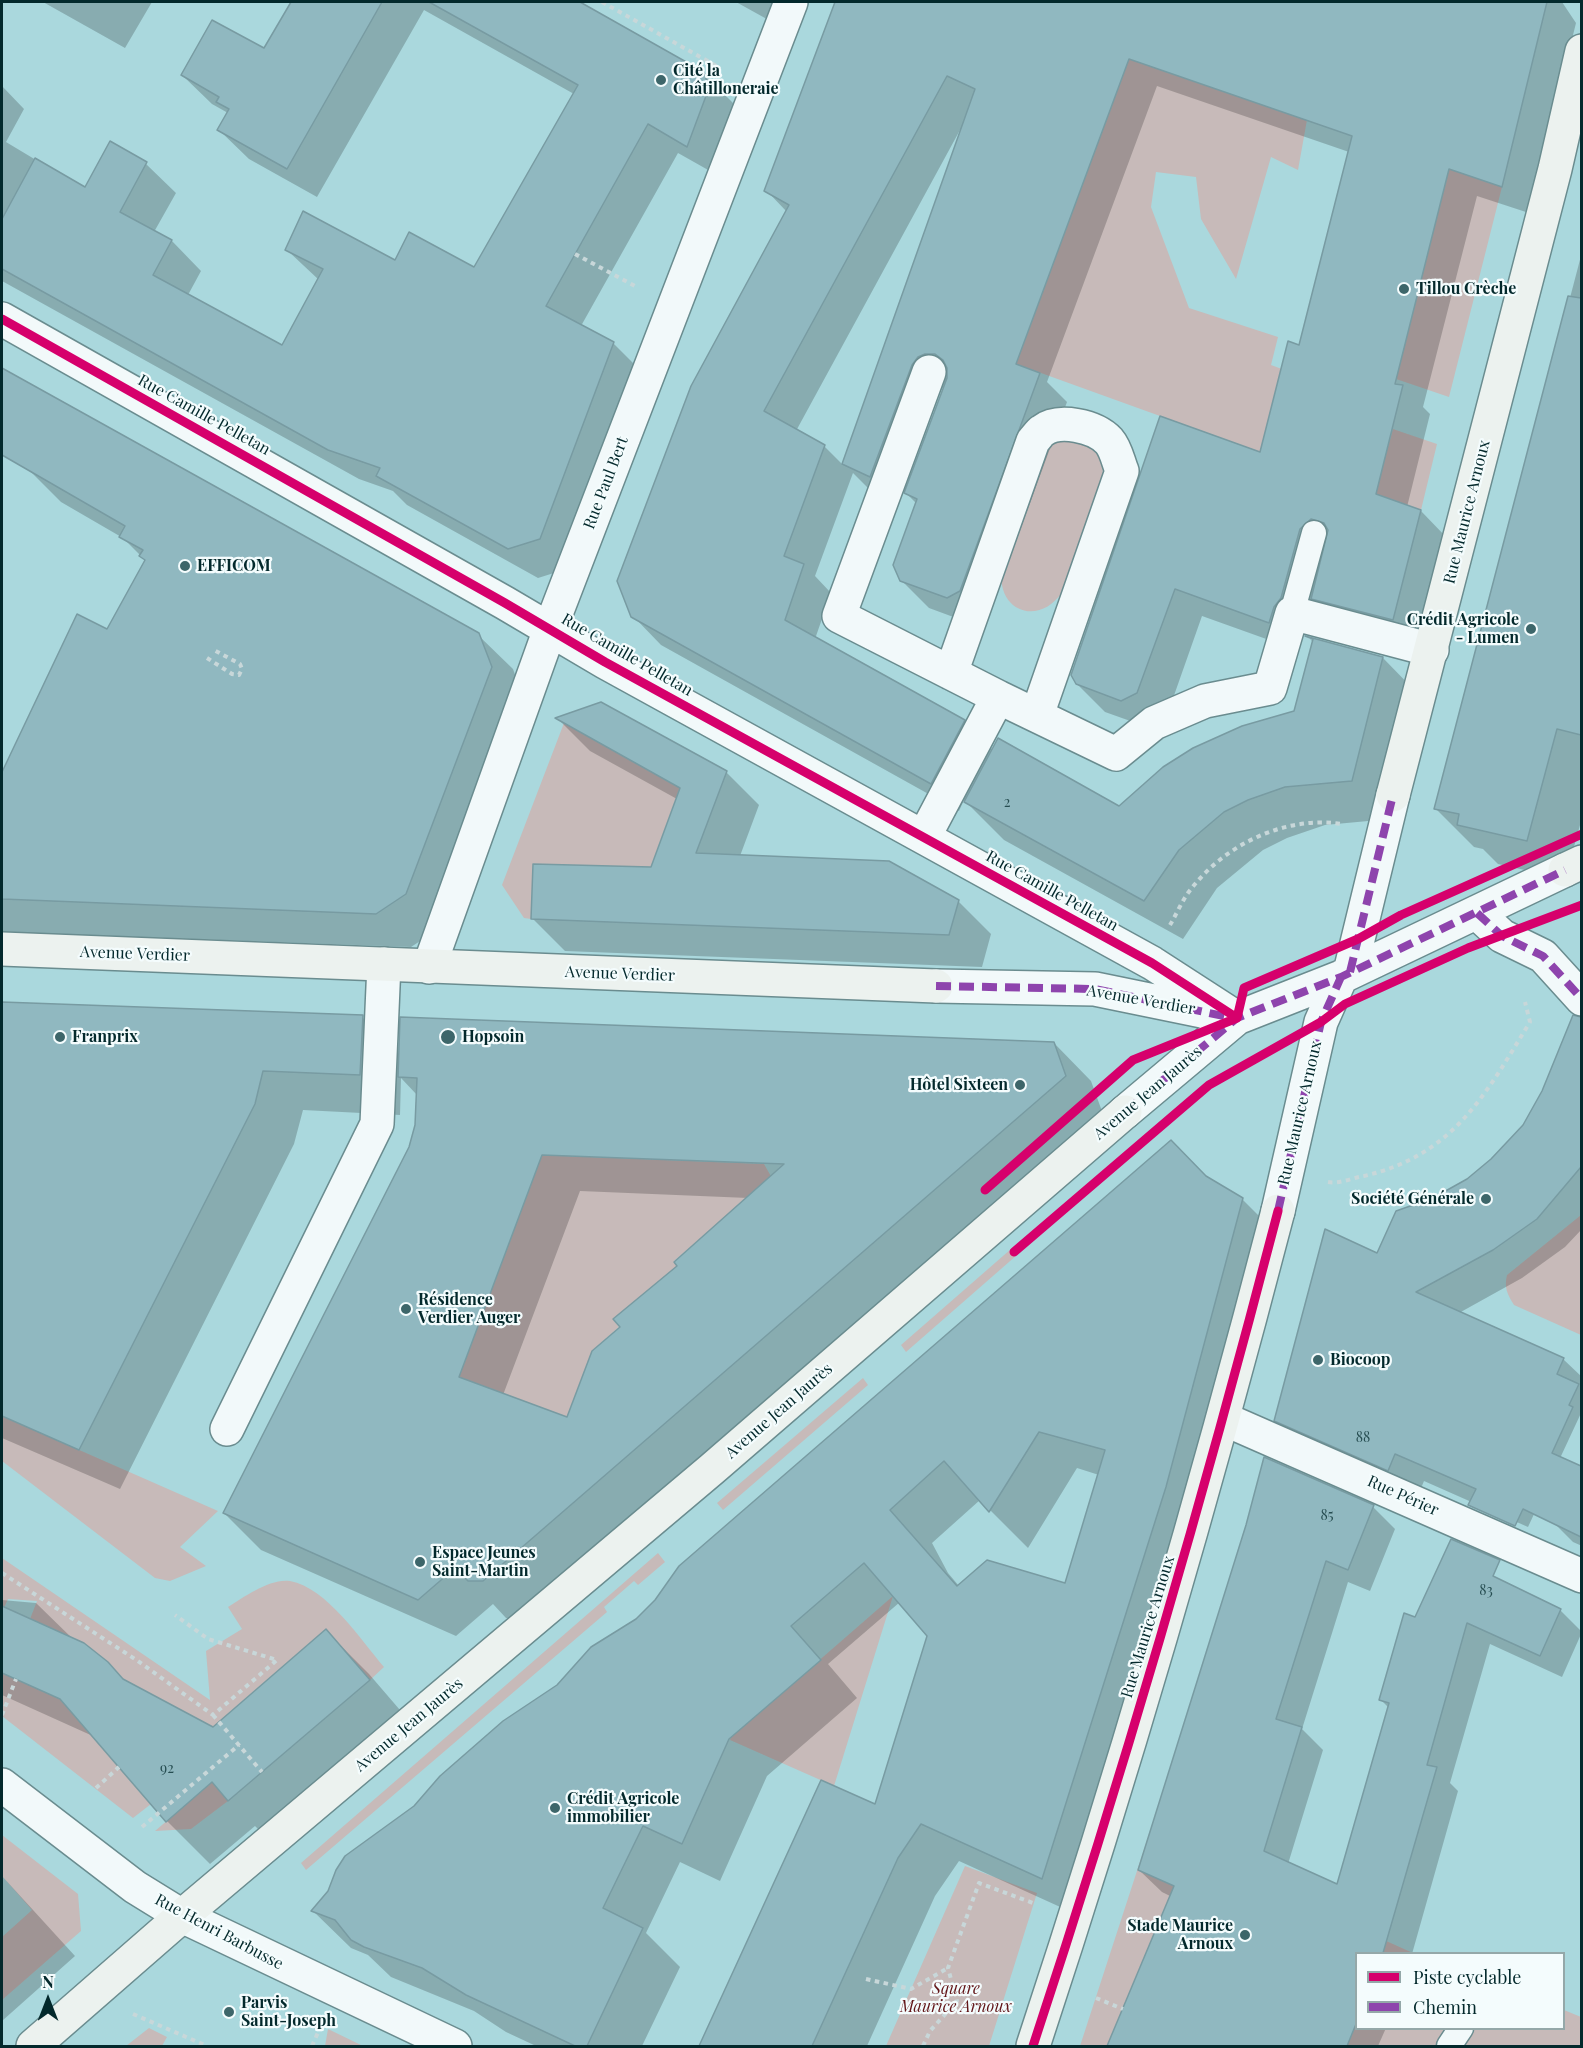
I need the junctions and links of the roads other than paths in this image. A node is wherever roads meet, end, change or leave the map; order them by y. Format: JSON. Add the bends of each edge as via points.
{"nodes":[{"id":1,"x":791,"y":2,"type":"edge"},
{"id":2,"x":1581,"y":51,"type":"edge"},
{"id":3,"x":2,"y":319,"type":"edge"},
{"id":4,"x":929,"y":372,"type":"dead end"},
{"id":5,"x":1314,"y":533,"type":"dead end"},
{"id":6,"x":1292,"y":613,"type":"junction"},
{"id":7,"x":550,"y":628,"type":"junction"},
{"id":8,"x":1432,"y":650,"type":"junction"},
{"id":9,"x":951,"y":673,"type":"junction"},
{"id":10,"x":998,"y":697,"type":"junction"},
{"id":11,"x":1037,"y":715,"type":"junction"},
{"id":12,"x":1392,"y":795,"type":"joint"},
{"id":13,"x":924,"y":837,"type":"junction"},
{"id":14,"x":1573,"y":866,"type":"edge"},
{"id":15,"x":1477,"y":913,"type":"junction"},
{"id":16,"x":2,"y":949,"type":"edge"},
{"id":17,"x":384,"y":964,"type":"junction"},
{"id":18,"x":429,"y":967,"type":"junction"},
{"id":19,"x":1346,"y":975,"type":"junction"},
{"id":20,"x":936,"y":986,"type":"joint"},
{"id":21,"x":1581,"y":999,"type":"edge"},
{"id":22,"x":1237,"y":1018,"type":"junction"},
{"id":23,"x":1125,"y":1112,"type":"joint"},
{"id":24,"x":1278,"y":1211,"type":"joint"},
{"id":25,"x":1224,"y":1419,"type":"junction"},
{"id":26,"x":226,"y":1429,"type":"dead end"},
{"id":27,"x":1581,"y":1576,"type":"edge"},
{"id":28,"x":2,"y":1785,"type":"edge"},
{"id":29,"x":182,"y":1916,"type":"junction"},
{"id":30,"x":1460,"y":2030,"type":"edge"},
{"id":31,"x":33,"y":2046,"type":"edge"},
{"id":32,"x":455,"y":2046,"type":"edge"},
{"id":33,"x":1033,"y":2046,"type":"edge"},
{"id":34,"x":1449,"y":2046,"type":"edge"}],
"edges":[{"from":1,"to":7,"type":"street","name":"Rue Paul Bert"},
{"from":2,"to":8,"type":"main road","name":"Rue Maurice Arnoux","via":[[1555,169]]},
{"from":3,"to":7,"type":"street","name":"Rue Camille Pelletan"},
{"from":4,"to":9,"type":"street","via":[[839,616]]},
{"from":5,"to":6,"type":"lane"},
{"from":6,"to":8,"type":"street"},
{"from":6,"to":11,"type":"street","via":[[1270,688],[1205,701],[1154,723],[1116,754]]},
{"from":7,"to":13,"type":"street","name":"Rue Camille Pelletan","via":[[604,662]]},
{"from":7,"to":18,"type":"street","name":"Rue Paul Bert"},
{"from":8,"to":12,"type":"main road","name":"Rue Maurice Arnoux"},
{"from":9,"to":10,"type":"street"},
{"from":9,"to":11,"type":"street","via":[[1033,441],[1044,429],[1061,425],[1094,431],[1108,440],[1122,471]]},
{"from":10,"to":11,"type":"street"},
{"from":10,"to":13,"type":"street"},
{"from":12,"to":19,"type":"street","name":"Rue Maurice Arnoux"},
{"from":13,"to":22,"type":"street","name":"Rue Camille Pelletan","via":[[1152,963]]},
{"from":14,"to":15,"type":"street","name":"Avenue Jean Jaurès"},
{"from":15,"to":19,"type":"street","name":"Avenue Jean Jaurès"},
{"from":15,"to":21,"type":"street","via":[[1502,936],[1543,956]]},
{"from":16,"to":17,"type":"main road","name":"Avenue Verdier"},
{"from":17,"to":18,"type":"main road","name":"Avenue Verdier"},
{"from":17,"to":26,"type":"street","via":[[377,1124]]},
{"from":18,"to":20,"type":"main road","name":"Avenue Verdier"},
{"from":19,"to":22,"type":"street","name":"Avenue Jean Jaurès"},
{"from":19,"to":24,"type":"street","name":"Rue Maurice Arnoux","via":[[1321,1022]]},
{"from":20,"to":22,"type":"street","name":"Avenue Verdier","via":[[1095,989]]},
{"from":22,"to":23,"type":"street","name":"Avenue Jean Jaurès"},
{"from":23,"to":29,"type":"main road","name":"Avenue Jean Jaurès","via":[[697,1482]]},
{"from":24,"to":25,"type":"main road","name":"Rue Maurice Arnoux"},
{"from":25,"to":27,"type":"street","name":"Rue Périer"},
{"from":25,"to":33,"type":"main road","name":"Rue Maurice Arnoux","via":[[1091,1870]]},
{"from":28,"to":29,"type":"street","name":"Rue Henri Barbusse","via":[[135,1887]]},
{"from":29,"to":31,"type":"main road","name":"Avenue Jean Jaurès"},
{"from":29,"to":32,"type":"street","name":"Rue Henri Barbusse"},
{"from":30,"to":34,"type":"lane"}]}
